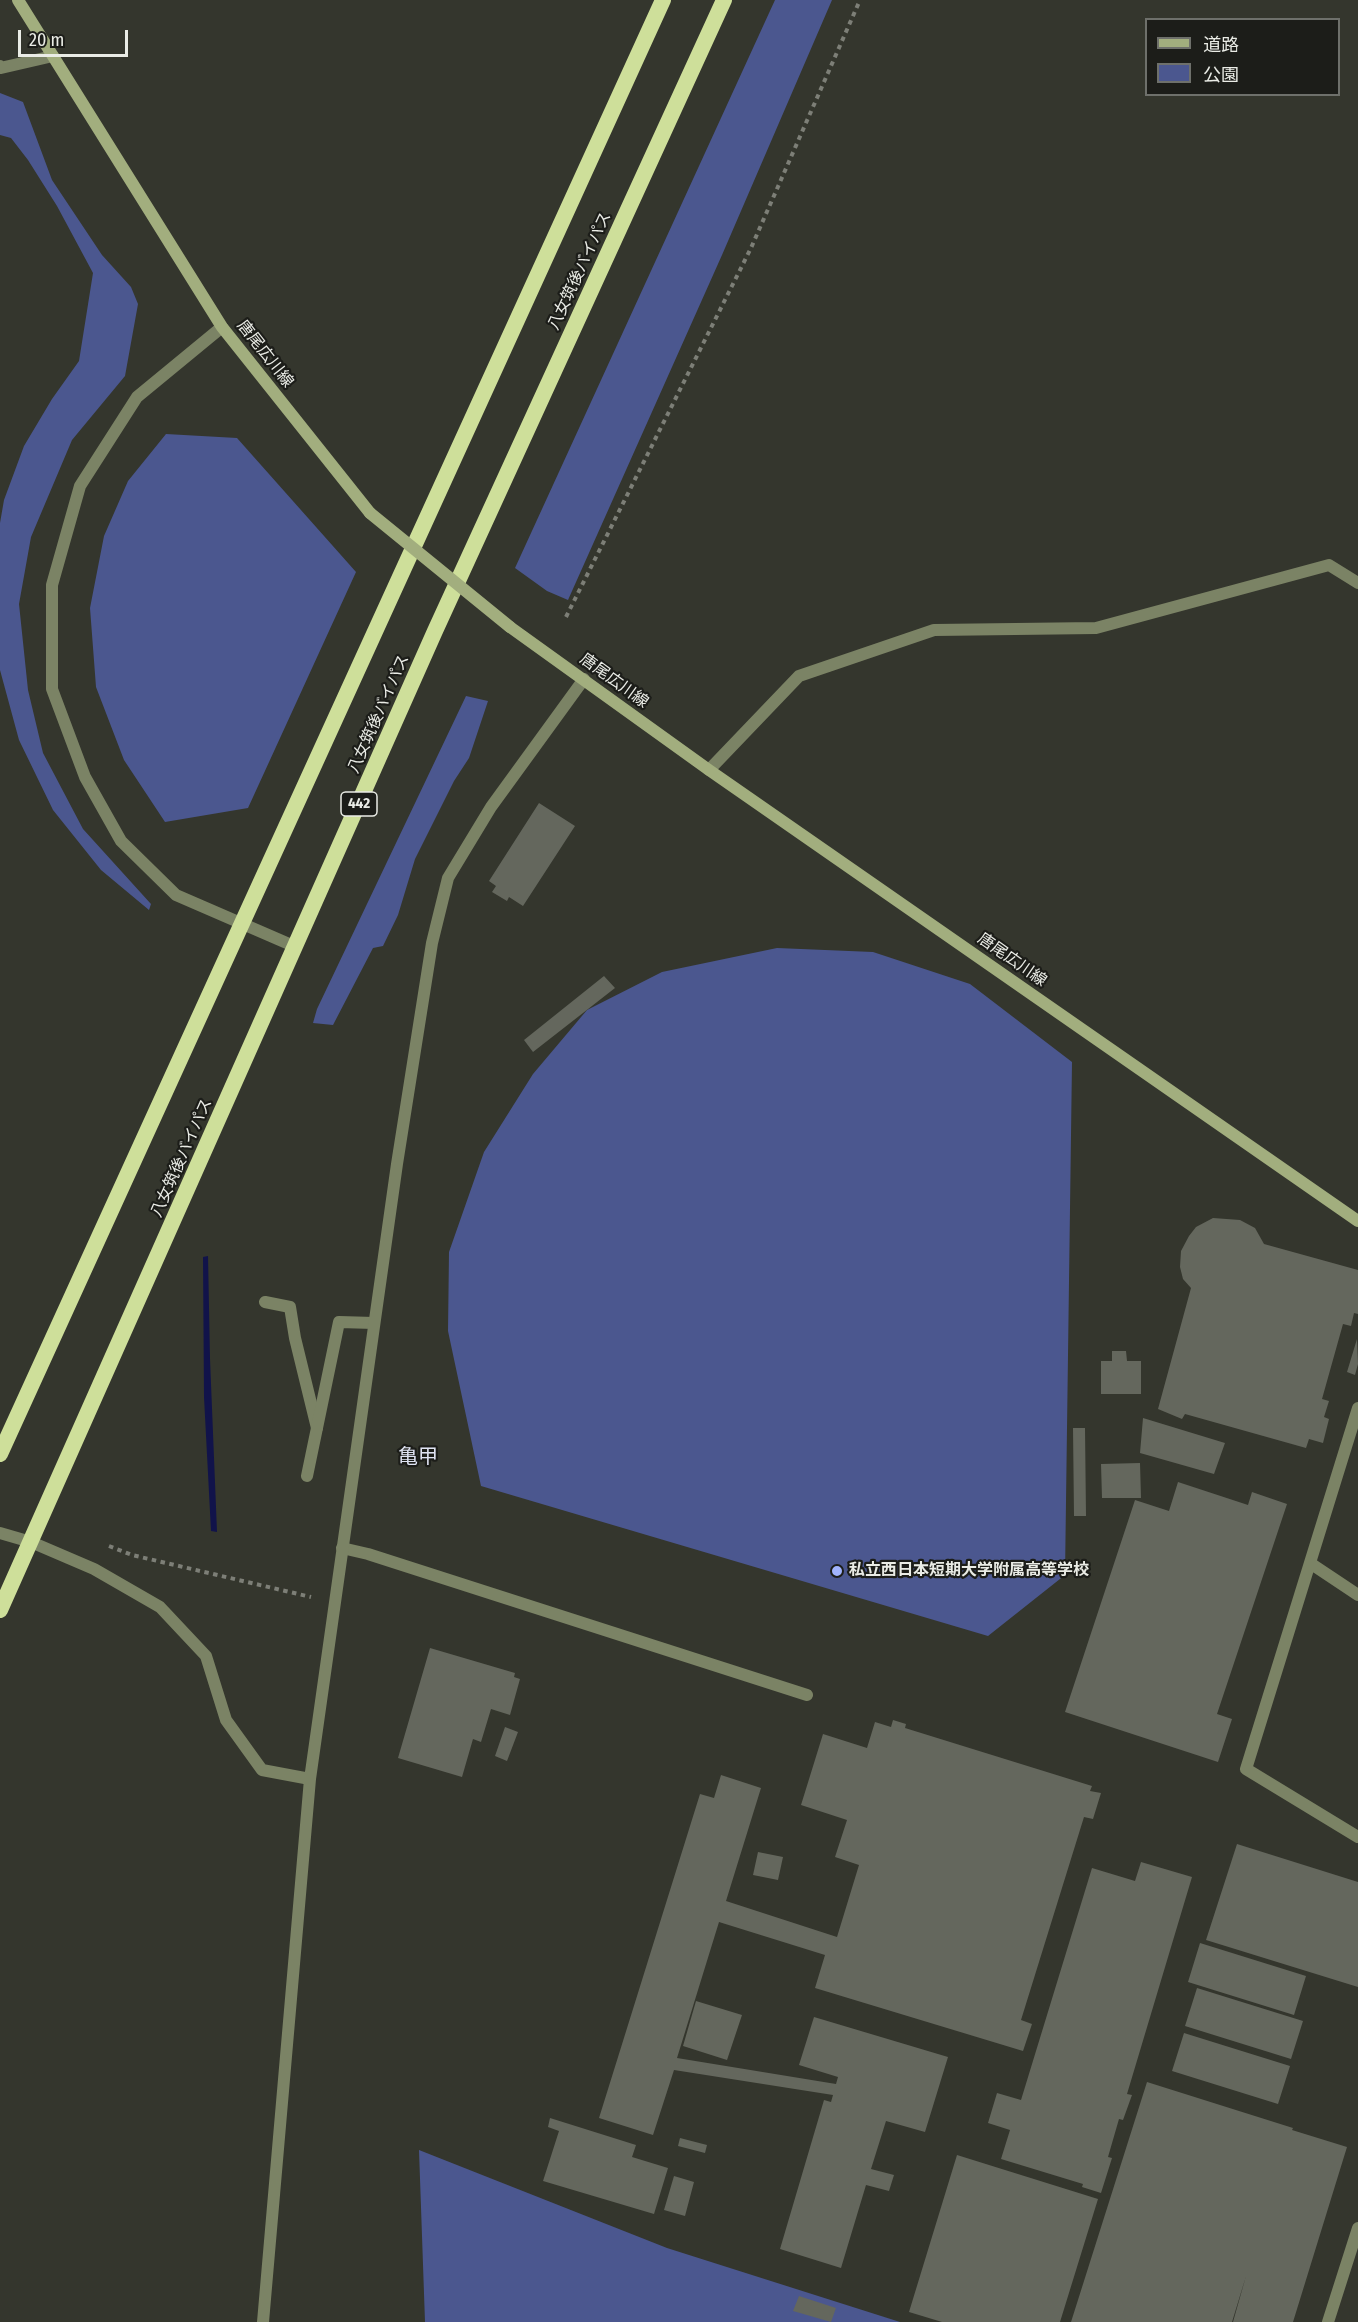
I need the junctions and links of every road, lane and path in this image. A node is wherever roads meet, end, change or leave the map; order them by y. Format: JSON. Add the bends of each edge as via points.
{"nodes":[{"id":1,"x":18,"y":0,"type":"edge"},
{"id":2,"x":663,"y":0,"type":"edge"},
{"id":3,"x":724,"y":0,"type":"edge"},
{"id":4,"x":860,"y":0,"type":"edge"},
{"id":5,"x":53,"y":56,"type":"junction"},
{"id":6,"x":0,"y":66,"type":"edge"},
{"id":7,"x":222,"y":327,"type":"junction"},
{"id":8,"x":1358,"y":583,"type":"edge"},
{"id":9,"x":566,"y":617,"type":"dead end"},
{"id":10,"x":584,"y":679,"type":"junction"},
{"id":11,"x":709,"y":770,"type":"junction"},
{"id":12,"x":242,"y":925,"type":"junction"},
{"id":13,"x":296,"y":947,"type":"junction"},
{"id":14,"x":1358,"y":1221,"type":"edge"},
{"id":15,"x":265,"y":1302,"type":"dead end"},
{"id":16,"x":374,"y":1323,"type":"junction"},
{"id":17,"x":1357,"y":1414,"type":"edge"},
{"id":18,"x":317,"y":1428,"type":"junction"},
{"id":19,"x":0,"y":1454,"type":"edge"},
{"id":20,"x":307,"y":1476,"type":"dead end"},
{"id":21,"x":0,"y":1533,"type":"edge"},
{"id":22,"x":31,"y":1542,"type":"junction"},
{"id":23,"x":103,"y":1544,"type":"dead end"},
{"id":24,"x":342,"y":1548,"type":"junction"},
{"id":25,"x":1310,"y":1563,"type":"junction"},
{"id":26,"x":1358,"y":1595,"type":"edge"},
{"id":27,"x":335,"y":1602,"type":"junction"},
{"id":28,"x":0,"y":1610,"type":"edge"},
{"id":29,"x":807,"y":1695,"type":"dead end"},
{"id":30,"x":310,"y":1779,"type":"junction"},
{"id":31,"x":1358,"y":1837,"type":"edge"},
{"id":32,"x":1358,"y":2228,"type":"edge"},
{"id":33,"x":263,"y":2322,"type":"edge"},
{"id":34,"x":1328,"y":2322,"type":"edge"}],
"edges":[{"from":1,"to":5,"type":"main road","name":"唐尾広川線"},
{"from":2,"to":12,"type":"highway"},
{"from":3,"to":13,"type":"highway","name":"八女筑後バイパス","number":"442","via":[[435,631]]},
{"from":4,"to":9,"type":"path","via":[[751,248]]},
{"from":5,"to":6,"type":"street"},
{"from":5,"to":7,"type":"main road","name":"唐尾広川線"},
{"from":7,"to":10,"type":"main road","name":"唐尾広川線","bridge":true,"via":[[370,513],[510,627]]},
{"from":7,"to":12,"type":"street","via":[[137,397],[80,486],[52,585],[52,689],[85,777],[121,841],[176,895]]},
{"from":8,"to":11,"type":"street","via":[[1329,565],[1096,628],[934,630],[799,676]]},
{"from":10,"to":11,"type":"main road","name":"唐尾広川線"},
{"from":10,"to":16,"type":"street","via":[[491,807],[448,878],[432,943]]},
{"from":11,"to":14,"type":"main road","name":"唐尾広川線"},
{"from":12,"to":13,"type":"street"},
{"from":12,"to":19,"type":"highway"},
{"from":13,"to":22,"type":"highway","name":"八女筑後バイパス","number":"442"},
{"from":15,"to":18,"type":"street","via":[[290,1307]]},
{"from":16,"to":18,"type":"street","via":[[339,1322]]},
{"from":16,"to":24,"type":"street"},
{"from":17,"to":25,"type":"street"},
{"from":18,"to":20,"type":"street"},
{"from":21,"to":22,"type":"street"},
{"from":22,"to":28,"type":"highway","name":"八女筑後バイパス","number":"442"},
{"from":22,"to":30,"type":"street","via":[[94,1569],[160,1607],[206,1656],[226,1720],[262,1770]]},
{"from":23,"to":27,"type":"path","via":[[132,1555]]},
{"from":24,"to":27,"type":"street"},
{"from":24,"to":29,"type":"street"},
{"from":25,"to":26,"type":"street"},
{"from":25,"to":31,"type":"street","via":[[1246,1769]]},
{"from":27,"to":30,"type":"street"},
{"from":30,"to":33,"type":"street"},
{"from":32,"to":34,"type":"street"}]}
